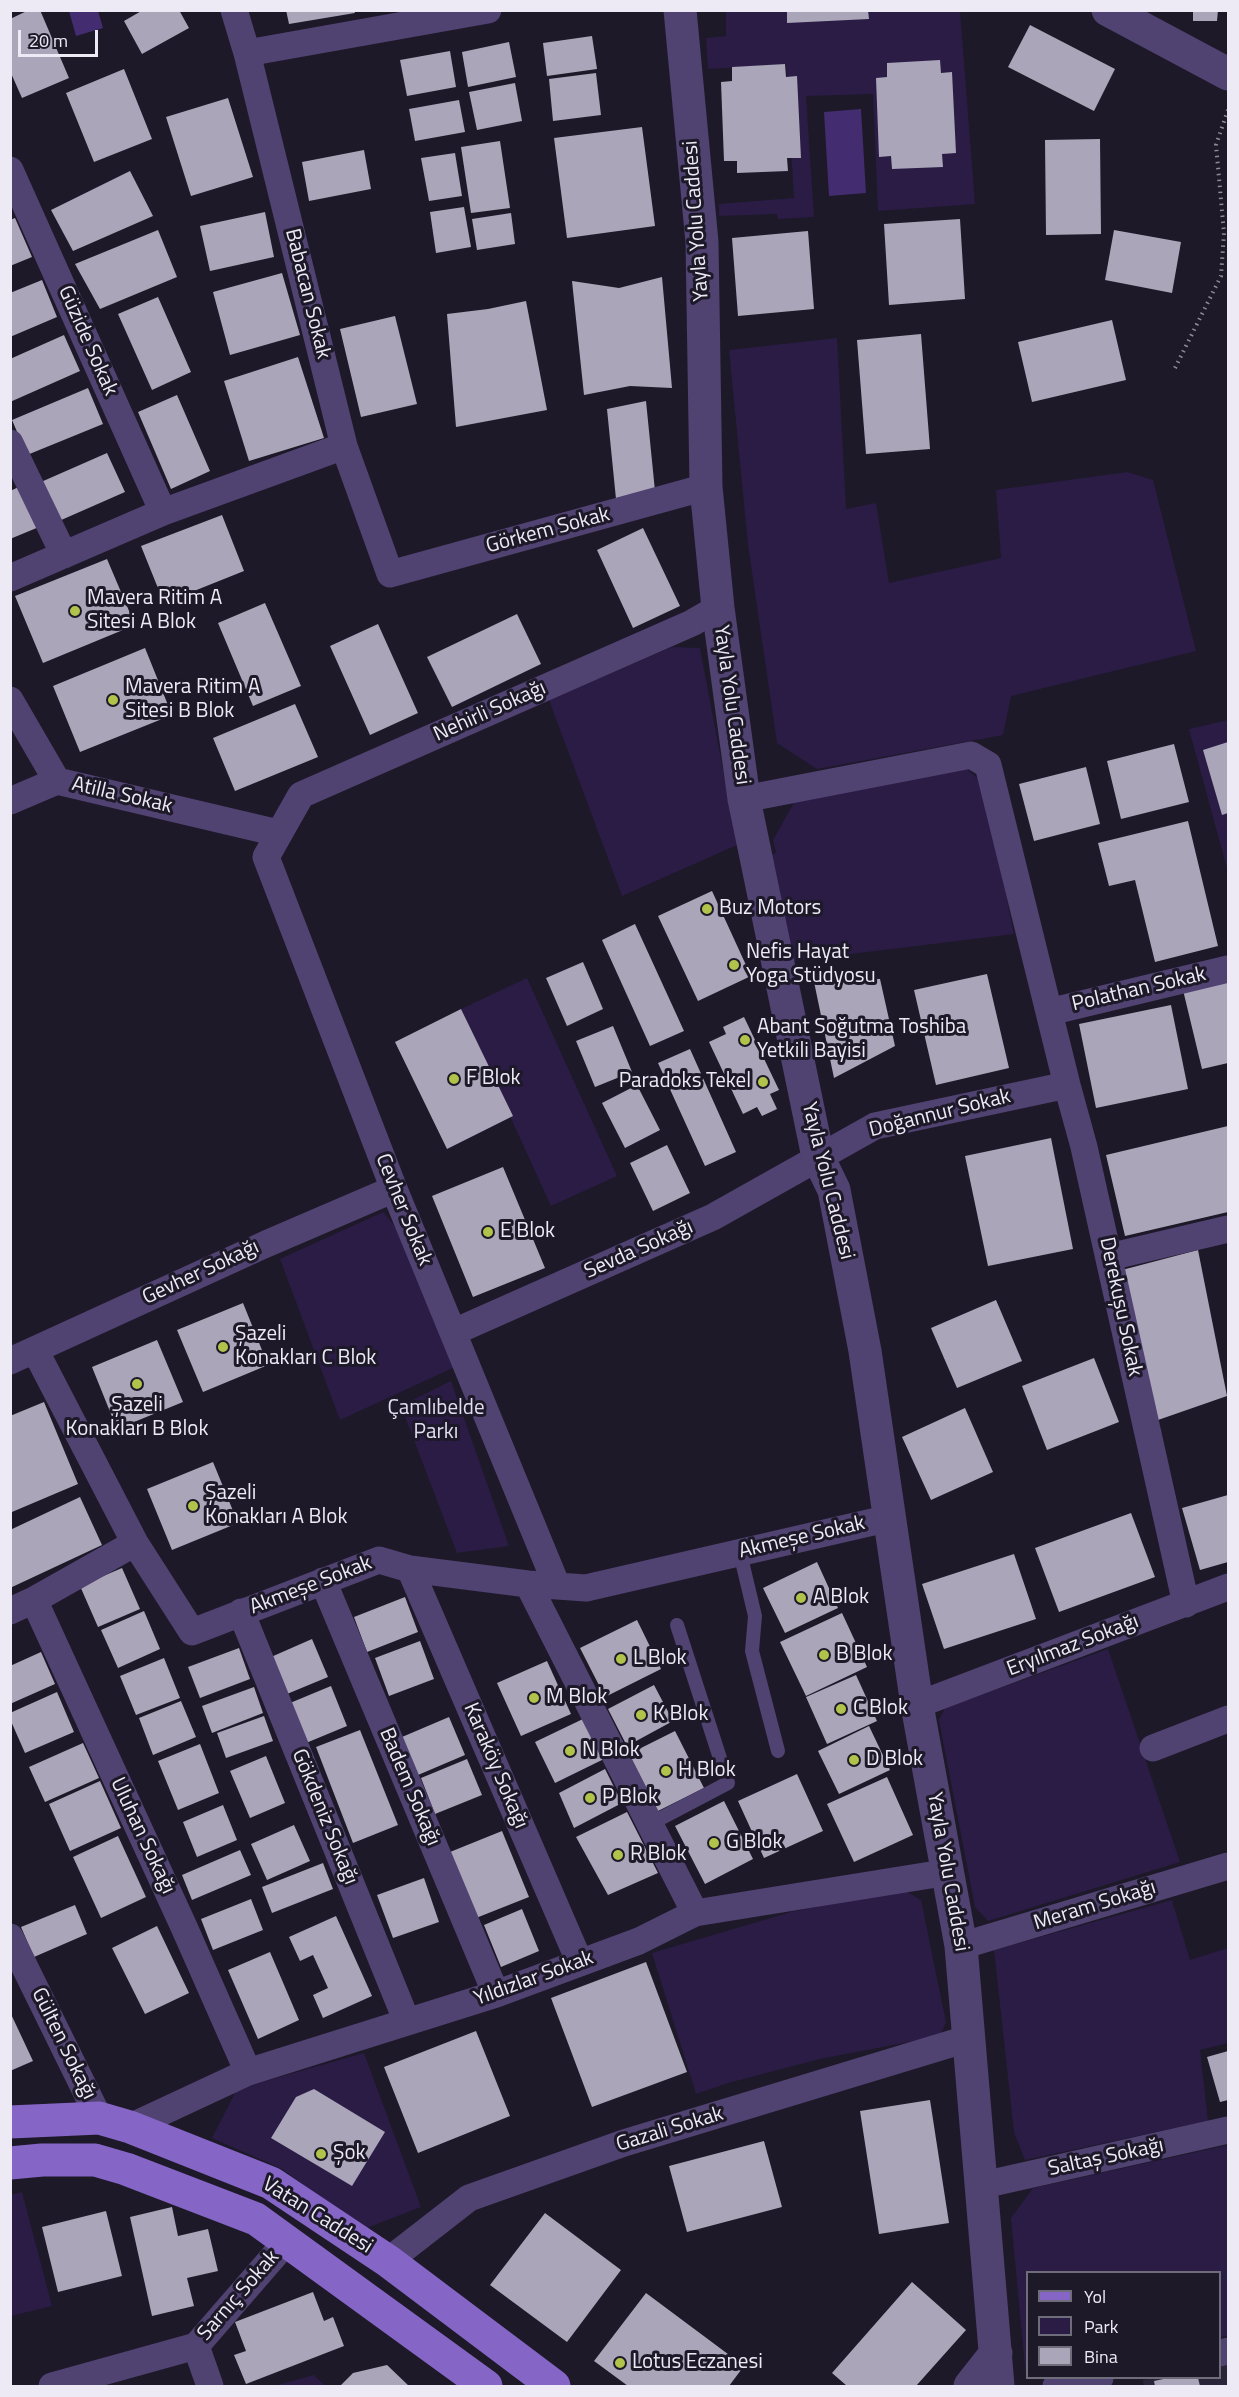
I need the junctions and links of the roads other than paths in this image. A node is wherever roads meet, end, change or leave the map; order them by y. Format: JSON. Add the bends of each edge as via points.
{"nodes":[{"id":1,"x":234,"y":10,"type":"edge"},
{"id":2,"x":488,"y":10,"type":"edge"},
{"id":3,"x":680,"y":10,"type":"edge"},
{"id":4,"x":1108,"y":10,"type":"edge"},
{"id":5,"x":247,"y":53,"type":"junction"},
{"id":6,"x":1228,"y":74,"type":"edge"},
{"id":7,"x":10,"y":170,"type":"edge"},
{"id":8,"x":10,"y":443,"type":"edge"},
{"id":9,"x":344,"y":446,"type":"junction"},
{"id":10,"x":706,"y":487,"type":"junction"},
{"id":11,"x":163,"y":512,"type":"junction"},
{"id":12,"x":64,"y":555,"type":"junction"},
{"id":13,"x":390,"y":574,"type":"joint"},
{"id":14,"x":10,"y":578,"type":"edge"},
{"id":15,"x":718,"y":608,"type":"junction"},
{"id":16,"x":10,"y":700,"type":"edge"},
{"id":17,"x":57,"y":781,"type":"junction"},
{"id":18,"x":744,"y":799,"type":"junction"},
{"id":19,"x":10,"y":801,"type":"edge"},
{"id":20,"x":278,"y":833,"type":"junction"},
{"id":21,"x":1228,"y":969,"type":"edge"},
{"id":22,"x":1049,"y":1012,"type":"junction"},
{"id":23,"x":1066,"y":1085,"type":"junction"},
{"id":24,"x":818,"y":1156,"type":"junction"},
{"id":25,"x":394,"y":1190,"type":"junction"},
{"id":26,"x":1228,"y":1229,"type":"edge"},
{"id":27,"x":1109,"y":1257,"type":"junction"},
{"id":28,"x":454,"y":1332,"type":"junction"},
{"id":29,"x":35,"y":1350,"type":"junction"},
{"id":30,"x":10,"y":1361,"type":"edge"},
{"id":31,"x":890,"y":1518,"type":"junction"},
{"id":32,"x":135,"y":1543,"type":"junction"},
{"id":33,"x":740,"y":1553,"type":"junction"},
{"id":34,"x":410,"y":1569,"type":"junction"},
{"id":35,"x":323,"y":1581,"type":"junction"},
{"id":36,"x":528,"y":1584,"type":"junction"},
{"id":37,"x":557,"y":1586,"type":"junction"},
{"id":38,"x":1228,"y":1587,"type":"edge"},
{"id":39,"x":1186,"y":1604,"type":"junction"},
{"id":40,"x":22,"y":1606,"type":"edge"},
{"id":41,"x":241,"y":1612,"type":"junction"},
{"id":42,"x":677,"y":1625,"type":"dead end"},
{"id":43,"x":917,"y":1705,"type":"junction"},
{"id":44,"x":1228,"y":1719,"type":"edge"},
{"id":45,"x":1153,"y":1748,"type":"dead end"},
{"id":46,"x":778,"y":1751,"type":"dead end"},
{"id":47,"x":650,"y":1824,"type":"junction"},
{"id":48,"x":1228,"y":1866,"type":"edge"},
{"id":49,"x":949,"y":1872,"type":"junction"},
{"id":50,"x":695,"y":1912,"type":"junction"},
{"id":51,"x":10,"y":1937,"type":"edge"},
{"id":52,"x":962,"y":1946,"type":"junction"},
{"id":53,"x":580,"y":1963,"type":"junction"},
{"id":54,"x":496,"y":1994,"type":"junction"},
{"id":55,"x":407,"y":2022,"type":"junction"},
{"id":56,"x":970,"y":2038,"type":"junction"},
{"id":57,"x":248,"y":2072,"type":"junction"},
{"id":58,"x":10,"y":2122,"type":"edge"},
{"id":59,"x":114,"y":2123,"type":"junction"},
{"id":60,"x":1228,"y":2130,"type":"edge"},
{"id":61,"x":10,"y":2163,"type":"edge"},
{"id":62,"x":983,"y":2185,"type":"junction"},
{"id":63,"x":287,"y":2241,"type":"junction"},
{"id":64,"x":388,"y":2261,"type":"junction"},
{"id":65,"x":196,"y":2346,"type":"junction"},
{"id":66,"x":996,"y":2353,"type":"junction"},
{"id":67,"x":1094,"y":2379,"type":"edge"},
{"id":68,"x":52,"y":2386,"type":"edge"},
{"id":69,"x":210,"y":2386,"type":"edge"},
{"id":70,"x":486,"y":2386,"type":"edge"},
{"id":71,"x":554,"y":2386,"type":"edge"},
{"id":72,"x":970,"y":2386,"type":"edge"},
{"id":73,"x":998,"y":2386,"type":"edge"},
{"id":74,"x":1056,"y":2386,"type":"edge"}],
"edges":[{"from":1,"to":5,"type":"street","name":"Babacan Sokak"},
{"from":2,"to":5,"type":"street"},
{"from":3,"to":10,"type":"street","name":"Yayla Yolu Caddesi","via":[[702,242]]},
{"from":4,"to":6,"type":"street"},
{"from":5,"to":9,"type":"street","name":"Babacan Sokak"},
{"from":7,"to":11,"type":"street","name":"Güzide Sokak"},
{"from":8,"to":12,"type":"street"},
{"from":9,"to":11,"type":"street"},
{"from":9,"to":13,"type":"street","name":"Babacan Sokak"},
{"from":10,"to":13,"type":"street","name":"Görkem Sokak"},
{"from":10,"to":15,"type":"street","name":"Yayla Yolu Caddesi"},
{"from":11,"to":12,"type":"street"},
{"from":12,"to":14,"type":"street"},
{"from":15,"to":18,"type":"street","name":"Yayla Yolu Caddesi"},
{"from":15,"to":20,"type":"street","name":"Nehirli Sokağı","via":[[692,623],[301,795]]},
{"from":16,"to":17,"type":"street","name":"Atilla Sokak"},
{"from":17,"to":19,"type":"street"},
{"from":17,"to":20,"type":"street","name":"Atilla Sokak"},
{"from":18,"to":22,"type":"street","name":"Derekuşu Sokak","via":[[971,754],[988,765]]},
{"from":18,"to":24,"type":"street","name":"Yayla Yolu Caddesi"},
{"from":20,"to":25,"type":"street","name":"Cevher Sokak","via":[[266,857]]},
{"from":21,"to":22,"type":"street","name":"Polathan Sokak"},
{"from":22,"to":23,"type":"street","name":"Derekuşu Sokak"},
{"from":23,"to":24,"type":"street","name":"Doğannur Sokak","via":[[875,1126]]},
{"from":23,"to":27,"type":"street","name":"Derekuşu Sokak"},
{"from":24,"to":28,"type":"street","name":"Sevda Sokağı","via":[[713,1217]]},
{"from":24,"to":31,"type":"street","name":"Yayla Yolu Caddesi","via":[[834,1190],[865,1351]]},
{"from":25,"to":28,"type":"street","name":"Cevher Sokak"},
{"from":25,"to":29,"type":"street","name":"Gevher Sokağı"},
{"from":26,"to":27,"type":"street"},
{"from":27,"to":39,"type":"street","name":"Derekuşu Sokak"},
{"from":28,"to":37,"type":"street","name":"Cevher Sokak"},
{"from":29,"to":30,"type":"street","name":"Gevher Sokağı"},
{"from":29,"to":32,"type":"street","name":"Akmeşe Sokak"},
{"from":31,"to":33,"type":"street","name":"Akmeşe Sokak"},
{"from":31,"to":43,"type":"street","name":"Yayla Yolu Caddesi"},
{"from":32,"to":40,"type":"street"},
{"from":32,"to":41,"type":"street","name":"Akmeşe Sokak","via":[[192,1632]]},
{"from":33,"to":37,"type":"street","name":"Akmeşe Sokak","via":[[585,1588]]},
{"from":33,"to":46,"type":"lane","via":[[755,1616],[752,1651]]},
{"from":34,"to":35,"type":"street","name":"Akmeşe Sokak","via":[[379,1560]]},
{"from":34,"to":36,"type":"street","name":"Akmeşe Sokak"},
{"from":34,"to":53,"type":"street","name":"Karaköy Sokağı"},
{"from":35,"to":41,"type":"street","name":"Akmeşe Sokak"},
{"from":35,"to":54,"type":"street","name":"Badem Sokağı"},
{"from":36,"to":37,"type":"street","name":"Akmeşe Sokak"},
{"from":36,"to":47,"type":"street"},
{"from":38,"to":39,"type":"street","name":"Eryılmaz Sokağı"},
{"from":39,"to":43,"type":"street","name":"Eryılmaz Sokağı"},
{"from":40,"to":57,"type":"street","name":"Uluhan Sokağı"},
{"from":41,"to":55,"type":"street","name":"Gökdeniz Sokağı"},
{"from":42,"to":47,"type":"lane","via":[[728,1783]]},
{"from":43,"to":49,"type":"street","name":"Yayla Yolu Caddesi"},
{"from":44,"to":45,"type":"street"},
{"from":47,"to":50,"type":"street"},
{"from":48,"to":52,"type":"street","name":"Meram Sokağı"},
{"from":49,"to":50,"type":"street","name":"Yıldızlar Sokak"},
{"from":49,"to":52,"type":"street","name":"Yayla Yolu Caddesi"},
{"from":50,"to":53,"type":"street","name":"Yıldızlar Sokak","via":[[639,1941]]},
{"from":51,"to":59,"type":"street","name":"Gülten Sokağı"},
{"from":52,"to":56,"type":"street","name":"Yayla Yolu Caddesi"},
{"from":53,"to":54,"type":"street","name":"Yıldızlar Sokak"},
{"from":54,"to":55,"type":"street","name":"Yıldızlar Sokak"},
{"from":55,"to":57,"type":"street","name":"Yıldızlar Sokak"},
{"from":56,"to":62,"type":"street","name":"Yayla Yolu Caddesi"},
{"from":56,"to":64,"type":"street","name":"Gazali Sokak","via":[[624,2143],[470,2198]]},
{"from":57,"to":59,"type":"street","name":"Yıldızlar Sokak"},
{"from":58,"to":59,"type":"main road","name":"Vatan Caddesi"},
{"from":59,"to":64,"type":"main road","name":"Vatan Caddesi","via":[[271,2183]]},
{"from":60,"to":62,"type":"street","name":"Saltaş Sokağı"},
{"from":61,"to":63,"type":"main road","name":"Vatan Caddesi","via":[[95,2160],[256,2220]]},
{"from":62,"to":66,"type":"street","name":"Yayla Yolu Caddesi"},
{"from":63,"to":65,"type":"street","name":"Sarnıç Sokak"},
{"from":63,"to":70,"type":"main road","name":"Vatan Caddesi"},
{"from":64,"to":71,"type":"main road","name":"Vatan Caddesi"},
{"from":65,"to":68,"type":"street"},
{"from":65,"to":69,"type":"street","name":"Sarnıç Sokak"},
{"from":66,"to":72,"type":"street"},
{"from":66,"to":73,"type":"street","name":"Yayla Yolu Caddesi"},
{"from":67,"to":74,"type":"street"}]}
